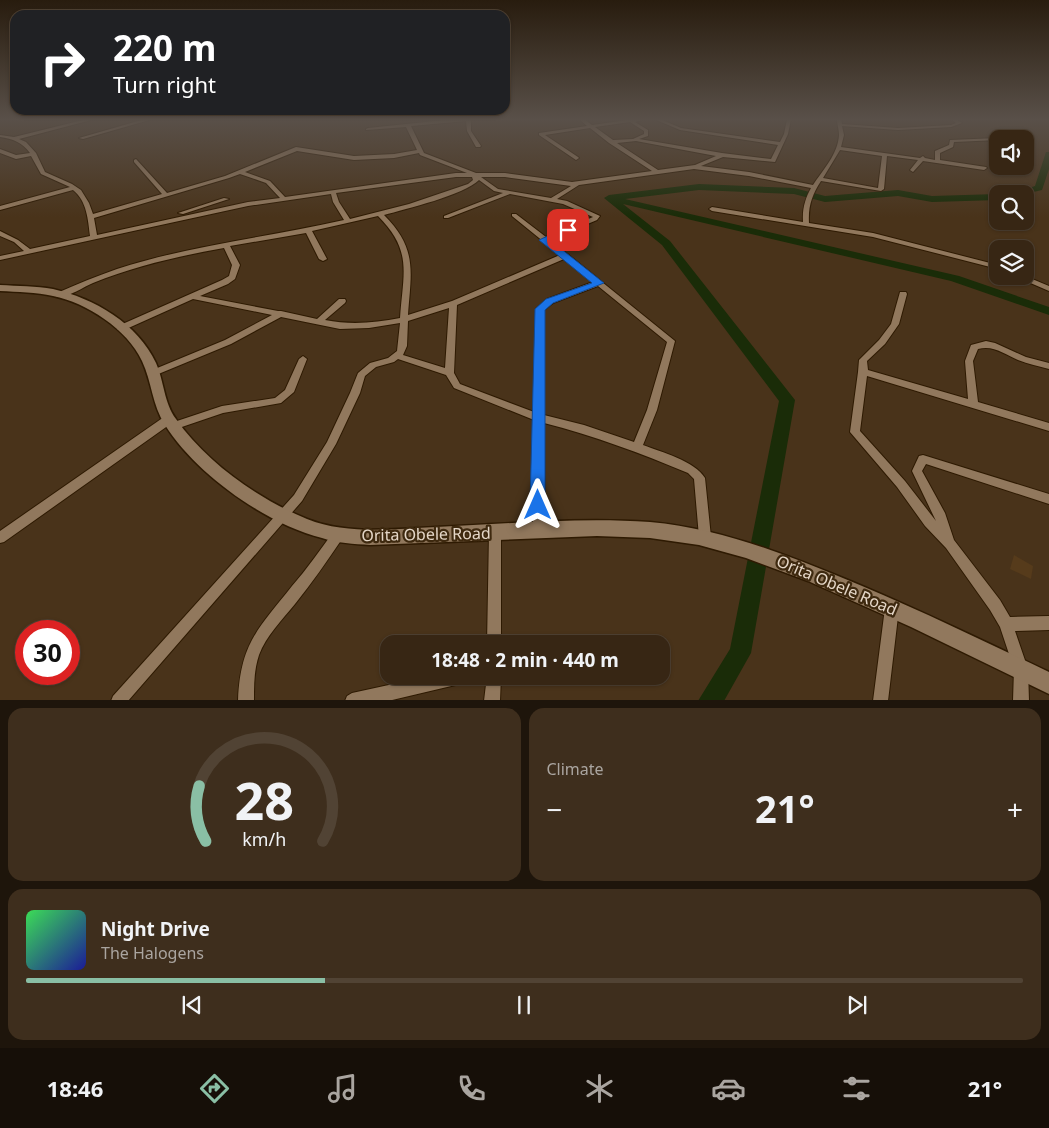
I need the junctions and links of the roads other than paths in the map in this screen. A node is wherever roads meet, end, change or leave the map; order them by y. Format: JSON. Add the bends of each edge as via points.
{"nodes":[{"id":1,"x":2,"y":152,"type":"edge"},
{"id":2,"x":290,"y":152,"type":"edge"},
{"id":3,"x":313,"y":152,"type":"edge"},
{"id":4,"x":416,"y":152,"type":"edge"},
{"id":5,"x":420,"y":152,"type":"edge"},
{"id":6,"x":567,"y":152,"type":"edge"},
{"id":7,"x":626,"y":152,"type":"edge"},
{"id":8,"x":703,"y":152,"type":"edge"},
{"id":9,"x":778,"y":152,"type":"edge"},
{"id":10,"x":837,"y":152,"type":"edge"},
{"id":11,"x":867,"y":152,"type":"edge"},
{"id":12,"x":938,"y":152,"type":"edge"},
{"id":13,"x":34,"y":154,"type":"joint"},
{"id":14,"x":885,"y":154,"type":"junction"},
{"id":15,"x":11,"y":155,"type":"junction"},
{"id":16,"x":722,"y":155,"type":"junction"},
{"id":17,"x":0,"y":157,"type":"edge"},
{"id":18,"x":576,"y":158,"type":"dead end"},
{"id":19,"x":922,"y":158,"type":"junction"},
{"id":20,"x":938,"y":160,"type":"junction"},
{"id":21,"x":136,"y":161,"type":"dead end"},
{"id":22,"x":694,"y":167,"type":"junction"},
{"id":23,"x":984,"y":168,"type":"dead end"},
{"id":24,"x":913,"y":170,"type":"dead end"},
{"id":25,"x":241,"y":172,"type":"junction"},
{"id":26,"x":657,"y":172,"type":"junction"},
{"id":27,"x":475,"y":175,"type":"junction"},
{"id":28,"x":820,"y":178,"type":"junction"},
{"id":29,"x":577,"y":184,"type":"junction"},
{"id":30,"x":74,"y":188,"type":"junction"},
{"id":31,"x":814,"y":188,"type":"junction"},
{"id":32,"x":333,"y":192,"type":"junction"},
{"id":33,"x":508,"y":193,"type":"junction"},
{"id":34,"x":166,"y":195,"type":"junction"},
{"id":35,"x":226,"y":199,"type":"dead end"},
{"id":36,"x":284,"y":199,"type":"junction"},
{"id":37,"x":553,"y":199,"type":"junction"},
{"id":38,"x":0,"y":208,"type":"edge"},
{"id":39,"x":712,"y":209,"type":"dead end"},
{"id":40,"x":380,"y":214,"type":"junction"},
{"id":41,"x":514,"y":216,"type":"dead end"},
{"id":42,"x":91,"y":217,"type":"junction"},
{"id":43,"x":446,"y":217,"type":"dead end"},
{"id":44,"x":348,"y":221,"type":"junction"},
{"id":45,"x":806,"y":224,"type":"junction"},
{"id":46,"x":308,"y":230,"type":"junction"},
{"id":47,"x":126,"y":231,"type":"junction"},
{"id":48,"x":0,"y":233,"type":"edge"},
{"id":49,"x":94,"y":238,"type":"junction"},
{"id":50,"x":544,"y":240,"type":"junction"},
{"id":51,"x":226,"y":245,"type":"junction"},
{"id":52,"x":28,"y":251,"type":"junction"},
{"id":53,"x":564,"y":256,"type":"junction"},
{"id":54,"x":0,"y":258,"type":"edge"},
{"id":55,"x":323,"y":259,"type":"dead end"},
{"id":56,"x":989,"y":265,"type":"edge"},
{"id":57,"x":599,"y":283,"type":"junction"},
{"id":58,"x":1034,"y":283,"type":"edge"},
{"id":59,"x":0,"y":288,"type":"edge"},
{"id":60,"x":1049,"y":290,"type":"edge"},
{"id":61,"x":60,"y":294,"type":"junction"},
{"id":62,"x":903,"y":294,"type":"dead end"},
{"id":63,"x":195,"y":297,"type":"junction"},
{"id":64,"x":342,"y":301,"type":"dead end"},
{"id":65,"x":453,"y":305,"type":"junction"},
{"id":66,"x":281,"y":313,"type":"junction"},
{"id":67,"x":405,"y":318,"type":"junction"},
{"id":68,"x":318,"y":322,"type":"junction"},
{"id":69,"x":121,"y":328,"type":"junction"},
{"id":70,"x":398,"y":356,"type":"junction"},
{"id":71,"x":304,"y":359,"type":"dead end"},
{"id":72,"x":1049,"y":366,"type":"edge"},
{"id":73,"x":863,"y":372,"type":"junction"},
{"id":74,"x":153,"y":373,"type":"junction"},
{"id":75,"x":449,"y":373,"type":"junction"},
{"id":76,"x":973,"y":405,"type":"junction"},
{"id":77,"x":539,"y":418,"type":"junction"},
{"id":78,"x":171,"y":423,"type":"junction"},
{"id":79,"x":1049,"y":427,"type":"edge"},
{"id":80,"x":637,"y":448,"type":"junction"},
{"id":81,"x":1049,"y":499,"type":"edge"},
{"id":82,"x":283,"y":516,"type":"junction"},
{"id":83,"x":539,"y":530,"type":"junction"},
{"id":84,"x":495,"y":533,"type":"junction"},
{"id":85,"x":338,"y":535,"type":"junction"},
{"id":86,"x":705,"y":537,"type":"junction"},
{"id":87,"x":0,"y":538,"type":"edge"},
{"id":88,"x":950,"y":544,"type":"junction"},
{"id":89,"x":892,"y":608,"type":"junction"},
{"id":90,"x":1049,"y":623,"type":"edge"},
{"id":91,"x":1006,"y":624,"type":"junction"},
{"id":92,"x":494,"y":635,"type":"edge"},
{"id":93,"x":1021,"y":669,"type":"junction"},
{"id":94,"x":1049,"y":683,"type":"edge"},
{"id":95,"x":422,"y":685,"type":"edge"},
{"id":96,"x":493,"y":685,"type":"edge"},
{"id":97,"x":118,"y":700,"type":"edge"},
{"id":98,"x":246,"y":700,"type":"edge"},
{"id":99,"x":352,"y":700,"type":"edge"},
{"id":100,"x":492,"y":700,"type":"edge"},
{"id":101,"x":880,"y":700,"type":"edge"},
{"id":102,"x":1021,"y":700,"type":"edge"}],
"edges":[{"from":1,"to":15,"type":"street"},
{"from":2,"to":25,"type":"street"},
{"from":3,"to":4,"type":"street","via":[[354,158]]},
{"from":5,"to":27,"type":"street","via":[[435,161]]},
{"from":6,"to":18,"type":"street"},
{"from":7,"to":26,"type":"street"},
{"from":8,"to":16,"type":"street"},
{"from":9,"to":16,"type":"street","via":[[773,161]]},
{"from":10,"to":28,"type":"street"},
{"from":11,"to":14,"type":"street"},
{"from":12,"to":20,"type":"street"},
{"from":13,"to":15,"type":"street"},
{"from":13,"to":30,"type":"street","via":[[43,173]]},
{"from":14,"to":19,"type":"street"},
{"from":14,"to":28,"type":"street","via":[[882,189]]},
{"from":15,"to":17,"type":"street"},
{"from":16,"to":22,"type":"street"},
{"from":19,"to":20,"type":"street"},
{"from":19,"to":24,"type":"street"},
{"from":20,"to":23,"type":"street"},
{"from":21,"to":34,"type":"street"},
{"from":22,"to":26,"type":"street"},
{"from":22,"to":31,"type":"street","via":[[749,174]]},
{"from":25,"to":34,"type":"street"},
{"from":25,"to":36,"type":"street","via":[[268,182]]},
{"from":26,"to":29,"type":"street"},
{"from":27,"to":29,"type":"street"},
{"from":27,"to":32,"type":"street","via":[[443,176]]},
{"from":27,"to":33,"type":"street","via":[[493,189]]},
{"from":27,"to":40,"type":"street","via":[[476,180],[470,185]]},
{"from":28,"to":31,"type":"street"},
{"from":29,"to":37,"type":"street"},
{"from":30,"to":38,"type":"street"},
{"from":30,"to":42,"type":"street","via":[[86,201]]},
{"from":31,"to":45,"type":"street","via":[[806,198]]},
{"from":32,"to":36,"type":"street"},
{"from":32,"to":44,"type":"street"},
{"from":33,"to":37,"type":"street"},
{"from":33,"to":43,"type":"street"},
{"from":34,"to":42,"type":"street"},
{"from":35,"to":47,"type":"street"},
{"from":36,"to":47,"type":"street"},
{"from":37,"to":50,"type":"street","via":[[578,206],[597,218]]},
{"from":39,"to":45,"type":"street"},
{"from":40,"to":44,"type":"street"},
{"from":40,"to":67,"type":"street","via":[[398,232],[405,246]]},
{"from":41,"to":50,"type":"street"},
{"from":42,"to":49,"type":"street"},
{"from":44,"to":46,"type":"street"},
{"from":45,"to":56,"type":"street","via":[[873,235]]},
{"from":46,"to":51,"type":"street"},
{"from":46,"to":55,"type":"street"},
{"from":47,"to":49,"type":"street"},
{"from":48,"to":52,"type":"street"},
{"from":49,"to":52,"type":"street"},
{"from":50,"to":53,"type":"street"},
{"from":51,"to":61,"type":"street","via":[[106,274]]},
{"from":51,"to":63,"type":"street","via":[[236,265],[232,277]]},
{"from":52,"to":54,"type":"street"},
{"from":53,"to":57,"type":"street"},
{"from":53,"to":65,"type":"street"},
{"from":57,"to":77,"type":"street","via":[[550,301],[540,309]]},
{"from":57,"to":80,"type":"street","via":[[671,341],[652,410]]},
{"from":58,"to":60,"type":"street"},
{"from":59,"to":61,"type":"main road","name":"Orita Obele Road"},
{"from":61,"to":69,"type":"main road","name":"Orita Obele Road","via":[[85,304]]},
{"from":62,"to":73,"type":"street","via":[[895,324],[863,360]]},
{"from":63,"to":66,"type":"street"},
{"from":63,"to":69,"type":"street"},
{"from":64,"to":68,"type":"street"},
{"from":65,"to":67,"type":"street"},
{"from":65,"to":75,"type":"street"},
{"from":66,"to":68,"type":"street"},
{"from":66,"to":74,"type":"street","via":[[228,342]]},
{"from":67,"to":68,"type":"street","via":[[352,327]]},
{"from":67,"to":70,"type":"street","via":[[404,338]]},
{"from":69,"to":74,"type":"main road","name":"Orita Obele Road","via":[[139,344]]},
{"from":70,"to":75,"type":"street"},
{"from":70,"to":82,"type":"street","via":[[373,365],[361,375],[331,444],[309,482]]},
{"from":71,"to":78,"type":"street","via":[[289,392],[278,401]]},
{"from":72,"to":76,"type":"street","via":[[986,344],[974,347],[969,361]]},
{"from":73,"to":76,"type":"street"},
{"from":73,"to":88,"type":"street","via":[[855,432]]},
{"from":74,"to":78,"type":"main road","name":"Orita Obele Road","via":[[157,393]]},
{"from":75,"to":77,"type":"street","via":[[453,382],[464,389]]},
{"from":76,"to":79,"type":"street"},
{"from":77,"to":80,"type":"street","via":[[584,429]]},
{"from":77,"to":83,"type":"street"},
{"from":78,"to":82,"type":"main road","name":"Orita Obele Road","via":[[189,445],[217,470]]},
{"from":78,"to":87,"type":"street"},
{"from":80,"to":86,"type":"street","via":[[697,474]]},
{"from":81,"to":88,"type":"street","via":[[924,459],[917,471],[939,513]]},
{"from":82,"to":85,"type":"main road","name":"Orita Obele Road"},
{"from":82,"to":97,"type":"street"},
{"from":83,"to":84,"type":"main road","name":"Orita Obele Road"},
{"from":83,"to":86,"type":"main road","name":"Orita Obele Road","via":[[648,530]]},
{"from":84,"to":85,"type":"main road","name":"Orita Obele Road","via":[[396,537]]},
{"from":84,"to":92,"type":"street"},
{"from":85,"to":98,"type":"street","via":[[255,643],[245,681]]},
{"from":86,"to":89,"type":"main road","name":"Orita Obele Road","via":[[758,552]]},
{"from":88,"to":91,"type":"street"},
{"from":89,"to":93,"type":"main road","name":"Orita Obele Road"},
{"from":89,"to":101,"type":"street"},
{"from":90,"to":91,"type":"street"},
{"from":91,"to":93,"type":"street"},
{"from":93,"to":94,"type":"main road","name":"Orita Obele Road"},
{"from":93,"to":102,"type":"street"},
{"from":95,"to":99,"type":"street"},
{"from":96,"to":100,"type":"street"}]}
